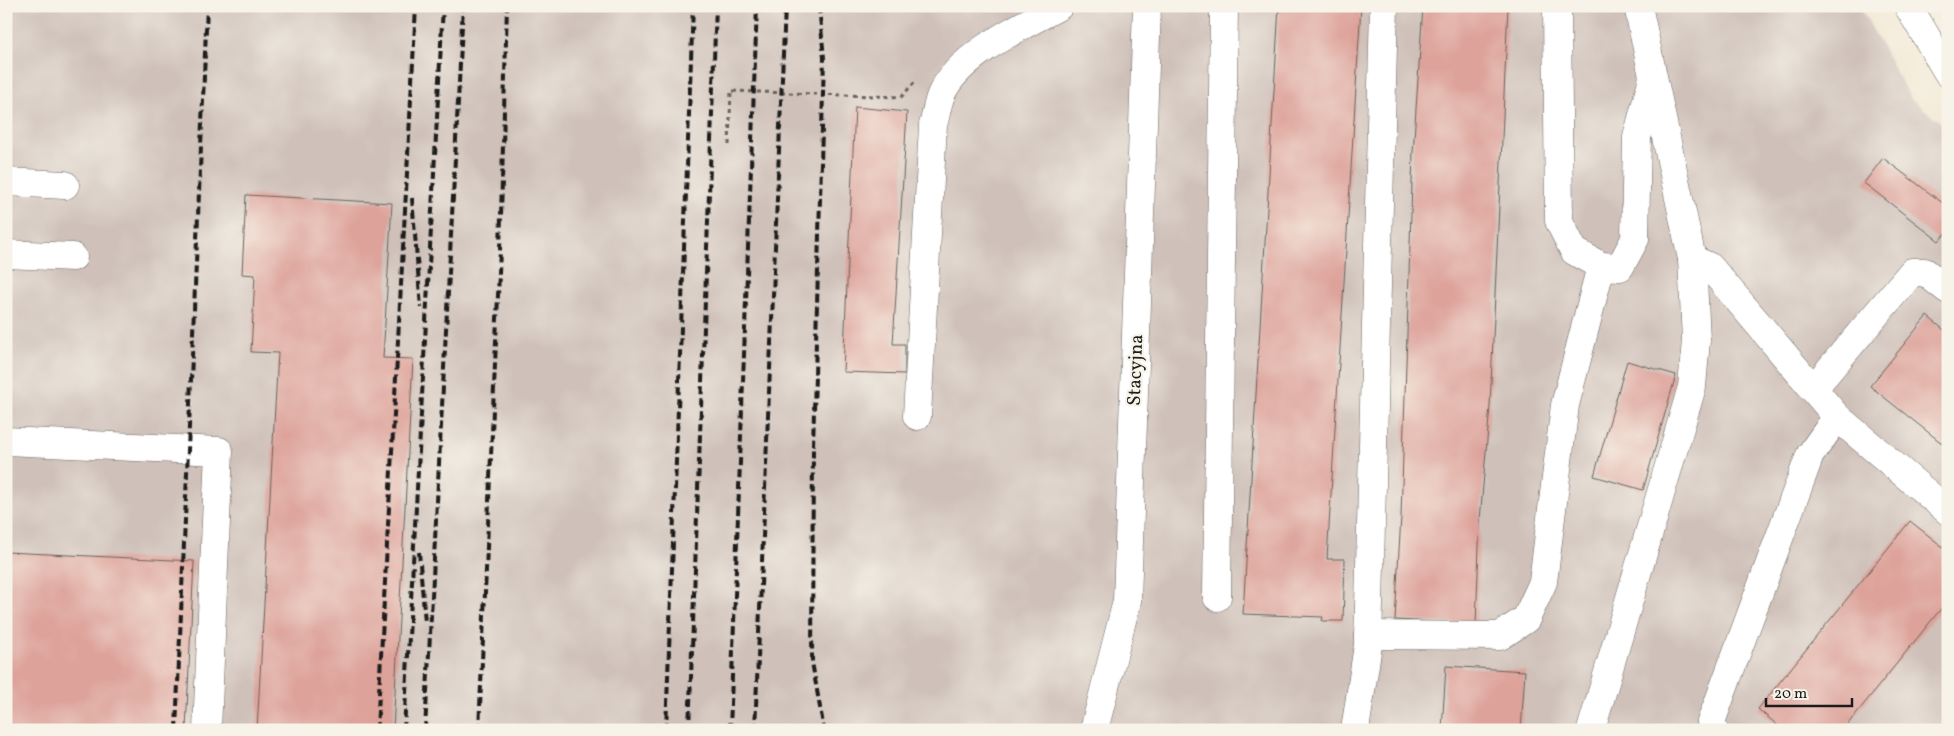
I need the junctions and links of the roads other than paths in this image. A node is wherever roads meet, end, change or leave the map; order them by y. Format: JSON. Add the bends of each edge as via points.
{"nodes":[{"id":1,"x":1058,"y":6,"type":"edge"},
{"id":2,"x":1147,"y":6,"type":"edge"},
{"id":3,"x":1224,"y":6,"type":"edge"},
{"id":4,"x":1384,"y":6,"type":"edge"},
{"id":5,"x":1557,"y":6,"type":"edge"},
{"id":6,"x":1638,"y":6,"type":"edge"},
{"id":7,"x":1908,"y":6,"type":"edge"},
{"id":8,"x":1948,"y":73,"type":"edge"},
{"id":9,"x":1654,"y":74,"type":"junction"},
{"id":10,"x":6,"y":182,"type":"edge"},
{"id":11,"x":65,"y":185,"type":"dead end"},
{"id":12,"x":6,"y":254,"type":"edge"},
{"id":13,"x":73,"y":257,"type":"dead end"},
{"id":14,"x":1692,"y":259,"type":"junction"},
{"id":15,"x":1601,"y":266,"type":"junction"},
{"id":16,"x":1948,"y":290,"type":"edge"},
{"id":17,"x":1813,"y":388,"type":"junction"},
{"id":18,"x":917,"y":416,"type":"dead end"},
{"id":19,"x":1837,"y":416,"type":"junction"},
{"id":20,"x":6,"y":441,"type":"edge"},
{"id":21,"x":1948,"y":510,"type":"edge"},
{"id":22,"x":1217,"y":597,"type":"dead end"},
{"id":23,"x":1368,"y":635,"type":"junction"},
{"id":24,"x":207,"y":730,"type":"edge"},
{"id":25,"x":1094,"y":730,"type":"edge"},
{"id":26,"x":1355,"y":730,"type":"edge"},
{"id":27,"x":1591,"y":730,"type":"edge"},
{"id":28,"x":1714,"y":730,"type":"edge"}],
"edges":[{"from":1,"to":18,"type":"street","via":[[986,47],[958,72],[941,95],[933,125]]},
{"from":2,"to":25,"type":"street","name":"Stacyjna","via":[[1127,601]]},
{"from":3,"to":22,"type":"street"},
{"from":4,"to":23,"type":"street"},
{"from":5,"to":15,"type":"street","via":[[1559,221],[1574,251]]},
{"from":6,"to":9,"type":"street"},
{"from":7,"to":8,"type":"street"},
{"from":9,"to":14,"type":"street"},
{"from":9,"to":15,"type":"street","via":[[1637,137],[1636,239],[1620,266]]},
{"from":10,"to":11,"type":"street"},
{"from":12,"to":13,"type":"street"},
{"from":14,"to":17,"type":"street","via":[[1710,267]]},
{"from":14,"to":27,"type":"street","via":[[1696,340],[1692,387]]},
{"from":15,"to":23,"type":"street","via":[[1564,404],[1543,582],[1526,619],[1500,636]]},
{"from":16,"to":17,"type":"street","via":[[1925,272],[1912,272]]},
{"from":17,"to":19,"type":"street"},
{"from":19,"to":21,"type":"street"},
{"from":19,"to":28,"type":"street","via":[[1810,455],[1711,722]]},
{"from":20,"to":24,"type":"street","via":[[219,451]]},
{"from":23,"to":26,"type":"street"}]}
